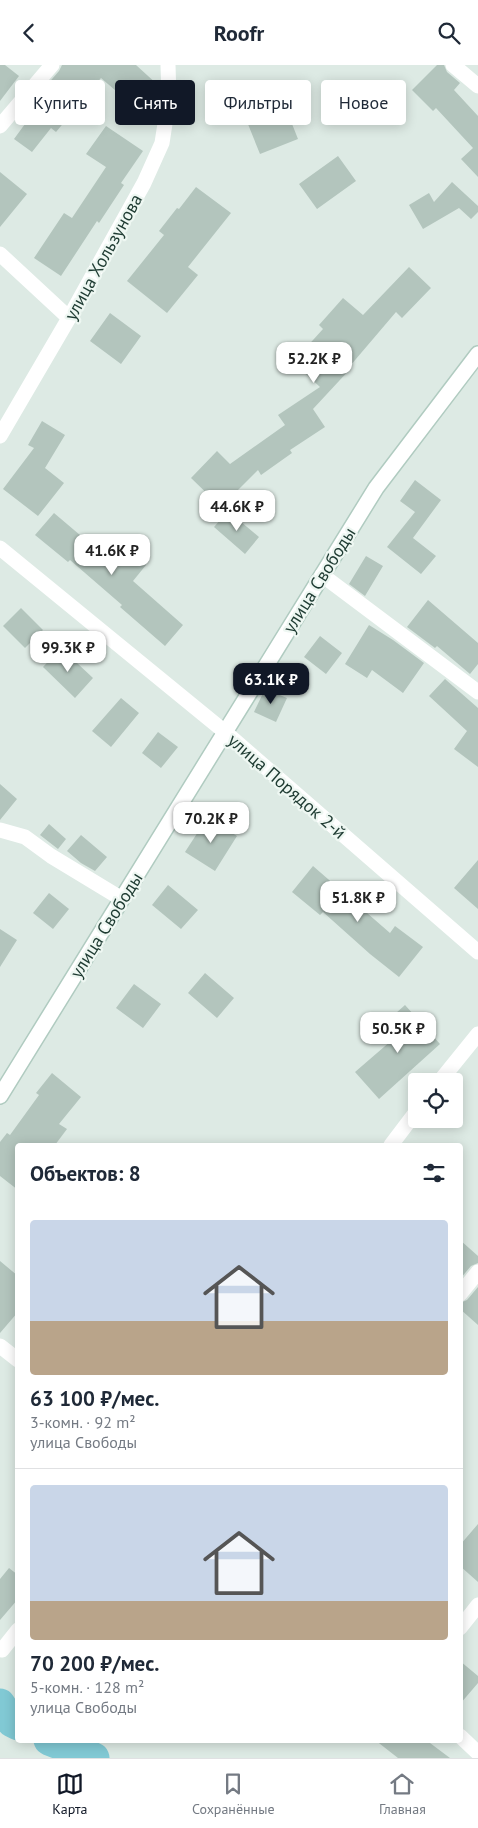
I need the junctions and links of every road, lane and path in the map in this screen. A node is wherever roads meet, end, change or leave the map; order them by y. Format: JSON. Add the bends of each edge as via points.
{"nodes":[{"id":1,"x":52,"y":65,"type":"edge"},
{"id":2,"x":168,"y":65,"type":"edge"},
{"id":3,"x":453,"y":65,"type":"edge"},
{"id":4,"x":478,"y":86,"type":"edge"},
{"id":5,"x":0,"y":126,"type":"edge"},
{"id":6,"x":0,"y":254,"type":"edge"},
{"id":7,"x":69,"y":318,"type":"junction"},
{"id":8,"x":478,"y":354,"type":"edge"},
{"id":9,"x":0,"y":436,"type":"edge"},
{"id":10,"x":0,"y":548,"type":"edge"},
{"id":11,"x":322,"y":575,"type":"junction"},
{"id":12,"x":478,"y":692,"type":"edge"},
{"id":13,"x":225,"y":732,"type":"junction"},
{"id":14,"x":0,"y":830,"type":"edge"},
{"id":15,"x":122,"y":899,"type":"junction"},
{"id":16,"x":478,"y":952,"type":"edge"},
{"id":17,"x":478,"y":1034,"type":"edge"},
{"id":18,"x":446,"y":1073,"type":"edge"},
{"id":19,"x":0,"y":1096,"type":"edge"},
{"id":20,"x":408,"y":1123,"type":"edge"},
{"id":21,"x":393,"y":1143,"type":"edge"},
{"id":22,"x":478,"y":1271,"type":"edge"},
{"id":23,"x":463,"y":1290,"type":"edge"},
{"id":24,"x":0,"y":1345,"type":"edge"},
{"id":25,"x":15,"y":1358,"type":"edge"},
{"id":26,"x":478,"y":1605,"type":"edge"},
{"id":27,"x":463,"y":1624,"type":"edge"},
{"id":28,"x":15,"y":1634,"type":"edge"},
{"id":29,"x":2,"y":1650,"type":"dead end"},
{"id":30,"x":463,"y":1739,"type":"edge"},
{"id":31,"x":478,"y":1753,"type":"edge"}],
"edges":[{"from":1,"to":5,"type":"street"},
{"from":2,"to":7,"type":"street","name":"улица Хользунова","via":[[169,99],[162,143],[144,183]]},
{"from":3,"to":4,"type":"street"},
{"from":6,"to":7,"type":"street"},
{"from":7,"to":9,"type":"street","name":"улица Хользунова"},
{"from":8,"to":11,"type":"street","name":"улица Свободы","via":[[376,488]]},
{"from":10,"to":13,"type":"street","name":"улица Порядок 2-й"},
{"from":11,"to":12,"type":"street"},
{"from":11,"to":13,"type":"street","name":"улица Свободы"},
{"from":13,"to":15,"type":"street","name":"улица Свободы"},
{"from":13,"to":16,"type":"street","name":"улица Порядок 2-й"},
{"from":14,"to":15,"type":"street","via":[[25,837]]},
{"from":15,"to":19,"type":"street","name":"улица Свободы"},
{"from":17,"to":18,"type":"street"},
{"from":20,"to":21,"type":"street"},
{"from":22,"to":23,"type":"street"},
{"from":24,"to":25,"type":"street"},
{"from":26,"to":27,"type":"street"},
{"from":28,"to":29,"type":"street"},
{"from":30,"to":31,"type":"street"}]}
